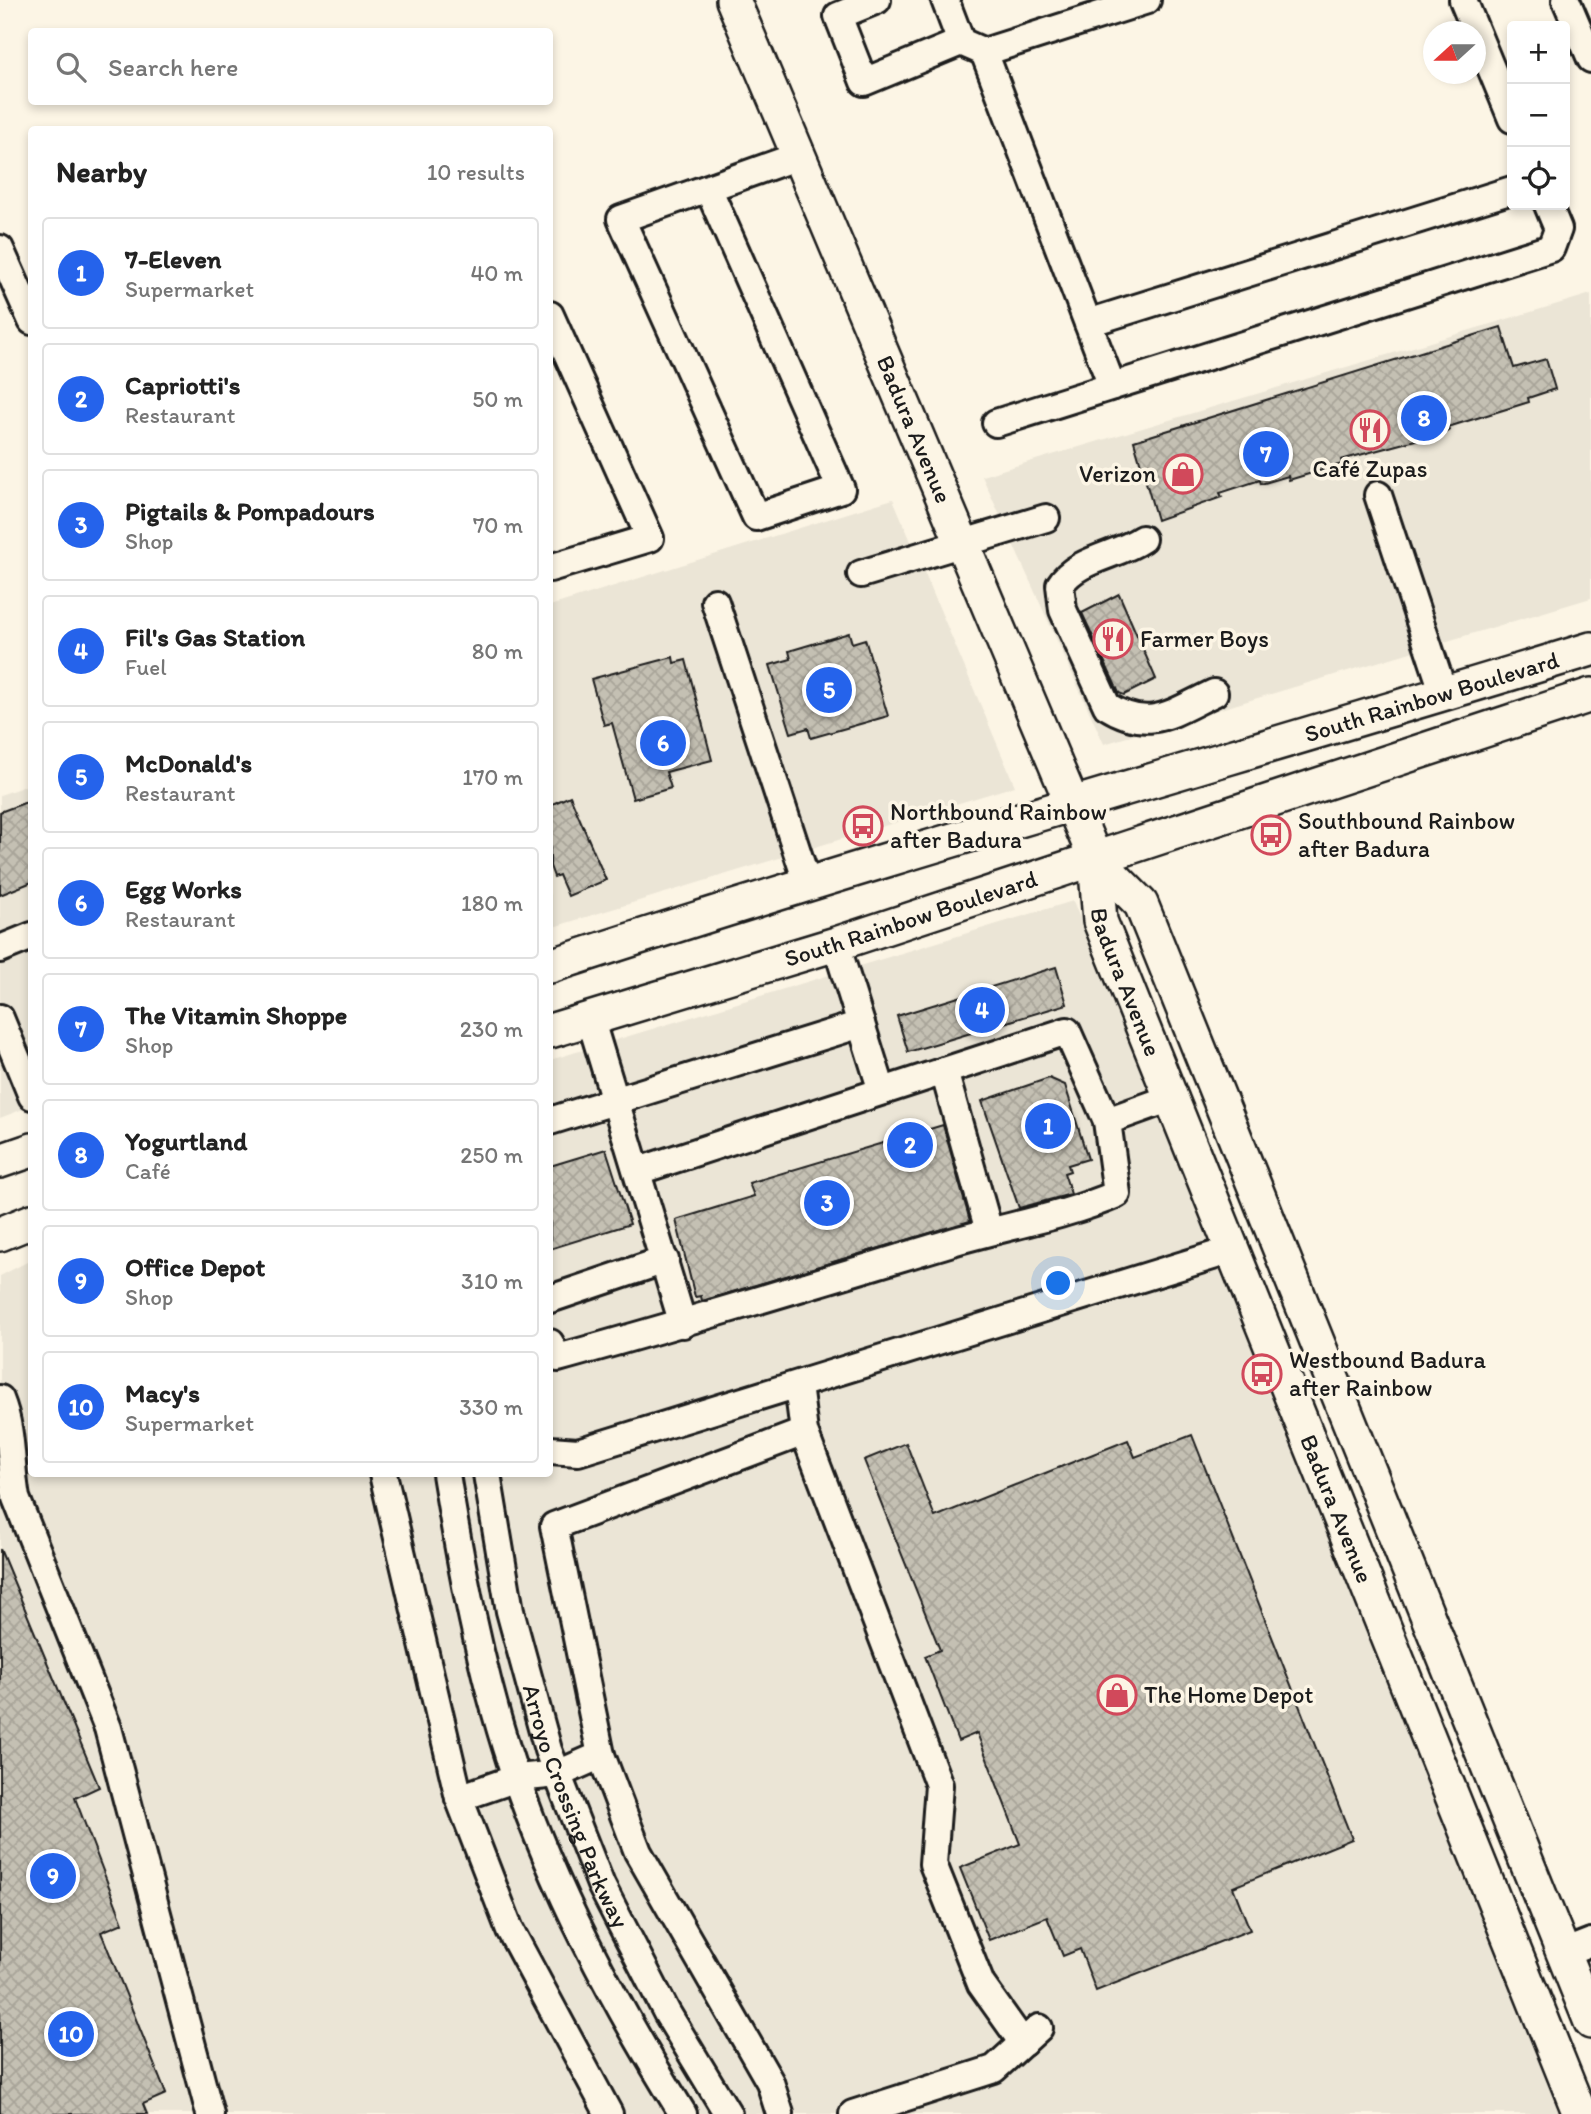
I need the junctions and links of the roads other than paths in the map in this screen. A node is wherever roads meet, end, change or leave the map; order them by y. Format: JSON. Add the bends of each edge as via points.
{"nodes":[{"id":1,"x":877,"y":0,"type":"edge"},
{"id":2,"x":945,"y":0,"type":"edge"},
{"id":3,"x":1147,"y":0,"type":"edge"},
{"id":4,"x":1463,"y":0,"type":"edge"},
{"id":5,"x":1566,"y":0,"type":"edge"},
{"id":6,"x":742,"y":3,"type":"edge"},
{"id":7,"x":973,"y":47,"type":"junction"},
{"id":8,"x":1591,"y":60,"type":"edge"},
{"id":9,"x":1507,"y":107,"type":"edge"},
{"id":10,"x":798,"y":156,"type":"junction"},
{"id":11,"x":708,"y":188,"type":"junction"},
{"id":12,"x":1507,"y":192,"type":"edge"},
{"id":13,"x":1550,"y":210,"type":"edge"},
{"id":14,"x":0,"y":249,"type":"edge"},
{"id":15,"x":28,"y":312,"type":"edge"},
{"id":16,"x":553,"y":322,"type":"edge"},
{"id":17,"x":1088,"y":323,"type":"junction"},
{"id":18,"x":1112,"y":386,"type":"junction"},
{"id":19,"x":996,"y":423,"type":"dead end"},
{"id":20,"x":1378,"y":495,"type":"dead end"},
{"id":21,"x":1046,"y":518,"type":"dead end"},
{"id":22,"x":1142,"y":539,"type":"dead end"},
{"id":23,"x":961,"y":542,"type":"junction"},
{"id":24,"x":553,"y":567,"type":"edge"},
{"id":25,"x":861,"y":573,"type":"dead end"},
{"id":26,"x":715,"y":602,"type":"dead end"},
{"id":27,"x":1591,"y":649,"type":"edge"},
{"id":28,"x":1214,"y":693,"type":"dead end"},
{"id":29,"x":1444,"y":694,"type":"junction"},
{"id":30,"x":1591,"y":695,"type":"edge"},
{"id":31,"x":1073,"y":806,"type":"junction"},
{"id":32,"x":1095,"y":858,"type":"junction"},
{"id":33,"x":807,"y":882,"type":"junction"},
{"id":34,"x":28,"y":938,"type":"edge"},
{"id":35,"x":836,"y":944,"type":"junction"},
{"id":36,"x":0,"y":949,"type":"edge"},
{"id":37,"x":553,"y":964,"type":"edge"},
{"id":38,"x":590,"y":1017,"type":"junction"},
{"id":39,"x":0,"y":1018,"type":"edge"},
{"id":40,"x":861,"y":1024,"type":"junction"},
{"id":41,"x":553,"y":1030,"type":"edge"},
{"id":42,"x":15,"y":1049,"type":"edge"},
{"id":43,"x":944,"y":1071,"type":"junction"},
{"id":44,"x":28,"y":1085,"type":"edge"},
{"id":45,"x":882,"y":1091,"type":"junction"},
{"id":46,"x":1171,"y":1098,"type":"junction"},
{"id":47,"x":616,"y":1101,"type":"junction"},
{"id":48,"x":553,"y":1120,"type":"edge"},
{"id":49,"x":1107,"y":1121,"type":"junction"},
{"id":50,"x":28,"y":1151,"type":"edge"},
{"id":51,"x":0,"y":1161,"type":"edge"},
{"id":52,"x":638,"y":1171,"type":"junction"},
{"id":53,"x":28,"y":1223,"type":"edge"},
{"id":54,"x":989,"y":1231,"type":"junction"},
{"id":55,"x":0,"y":1234,"type":"edge"},
{"id":56,"x":1274,"y":1234,"type":"junction"},
{"id":57,"x":1232,"y":1250,"type":"junction"},
{"id":58,"x":665,"y":1260,"type":"junction"},
{"id":59,"x":553,"y":1298,"type":"edge"},
{"id":60,"x":683,"y":1324,"type":"junction"},
{"id":61,"x":553,"y":1349,"type":"edge"},
{"id":62,"x":798,"y":1385,"type":"junction"},
{"id":63,"x":0,"y":1399,"type":"edge"},
{"id":64,"x":804,"y":1432,"type":"junction"},
{"id":65,"x":553,"y":1450,"type":"edge"},
{"id":66,"x":14,"y":1460,"type":"edge"},
{"id":67,"x":384,"y":1477,"type":"edge"},
{"id":68,"x":447,"y":1477,"type":"edge"},
{"id":69,"x":488,"y":1477,"type":"edge"},
{"id":70,"x":601,"y":1755,"type":"junction"},
{"id":71,"x":558,"y":1773,"type":"junction"},
{"id":72,"x":517,"y":1778,"type":"junction"},
{"id":73,"x":459,"y":1798,"type":"junction"},
{"id":74,"x":1577,"y":1948,"type":"edge"},
{"id":75,"x":1591,"y":2022,"type":"edge"},
{"id":76,"x":210,"y":2114,"type":"edge"},
{"id":77,"x":609,"y":2114,"type":"edge"},
{"id":78,"x":683,"y":2114,"type":"edge"},
{"id":79,"x":728,"y":2114,"type":"edge"},
{"id":80,"x":780,"y":2114,"type":"edge"},
{"id":81,"x":853,"y":2114,"type":"edge"},
{"id":82,"x":1580,"y":2114,"type":"edge"}],
"edges":[{"from":1,"to":7,"type":"street","via":[[838,16],[864,82]]},
{"from":2,"to":7,"type":"street"},
{"from":3,"to":7,"type":"street"},
{"from":4,"to":9,"type":"street"},
{"from":5,"to":8,"type":"street"},
{"from":6,"to":10,"type":"main road","name":"Badura Avenue"},
{"from":7,"to":17,"type":"street"},
{"from":10,"to":11,"type":"street"},
{"from":10,"to":23,"type":"main road","name":"Badura Avenue"},
{"from":11,"to":11,"type":"street","via":[[621,219],[756,517],[841,489]]},
{"from":12,"to":17,"type":"street"},
{"from":13,"to":18,"type":"street","via":[[1558,229],[1551,248]]},
{"from":14,"to":15,"type":"street"},
{"from":16,"to":24,"type":"street","via":[[650,538]]},
{"from":17,"to":18,"type":"street"},
{"from":18,"to":19,"type":"street"},
{"from":20,"to":29,"type":"street"},
{"from":21,"to":23,"type":"street"},
{"from":22,"to":28,"type":"street","via":[[1124,551],[1074,569],[1060,585],[1063,610],[1107,706],[1136,720],[1152,719]]},
{"from":23,"to":25,"type":"street"},
{"from":23,"to":31,"type":"main road","name":"Badura Avenue"},
{"from":26,"to":33,"type":"street"},
{"from":27,"to":29,"type":"main road","name":"South Rainbow Boulevard"},
{"from":29,"to":31,"type":"main road","name":"South Rainbow Boulevard"},
{"from":30,"to":32,"type":"main road","name":"South Rainbow Boulevard"},
{"from":31,"to":32,"type":"main road","name":"Badura Avenue"},
{"from":31,"to":33,"type":"main road","name":"South Rainbow Boulevard"},
{"from":32,"to":35,"type":"main road","name":"South Rainbow Boulevard"},
{"from":32,"to":46,"type":"main road","name":"Badura Avenue","via":[[1100,921]]},
{"from":32,"to":56,"type":"main road","name":"Badura Avenue","via":[[1141,904]]},
{"from":33,"to":37,"type":"main road","name":"South Rainbow Boulevard"},
{"from":34,"to":36,"type":"street"},
{"from":35,"to":38,"type":"main road","name":"South Rainbow Boulevard"},
{"from":35,"to":40,"type":"street"},
{"from":38,"to":41,"type":"main road","name":"South Rainbow Boulevard"},
{"from":38,"to":47,"type":"street"},
{"from":39,"to":42,"type":"street"},
{"from":40,"to":45,"type":"street"},
{"from":40,"to":47,"type":"street"},
{"from":42,"to":44,"type":"street"},
{"from":43,"to":45,"type":"street"},
{"from":43,"to":49,"type":"street","via":[[1067,1031]]},
{"from":43,"to":54,"type":"street"},
{"from":45,"to":52,"type":"street"},
{"from":46,"to":49,"type":"street"},
{"from":46,"to":57,"type":"main road","name":"Badura Avenue"},
{"from":47,"to":48,"type":"street"},
{"from":47,"to":52,"type":"street"},
{"from":49,"to":54,"type":"street","via":[[1116,1194],[1086,1207]]},
{"from":50,"to":51,"type":"main road"},
{"from":52,"to":58,"type":"street"},
{"from":53,"to":55,"type":"main road"},
{"from":54,"to":60,"type":"street"},
{"from":56,"to":57,"type":"main road"},
{"from":56,"to":74,"type":"main road","name":"Badura Avenue"},
{"from":57,"to":62,"type":"street"},
{"from":57,"to":82,"type":"main road","name":"Badura Avenue"},
{"from":58,"to":59,"type":"street"},
{"from":58,"to":60,"type":"street"},
{"from":60,"to":61,"type":"street","via":[[558,1358]]},
{"from":62,"to":64,"type":"street"},
{"from":62,"to":65,"type":"street","via":[[578,1452]]},
{"from":63,"to":66,"type":"street","via":[[9,1422]]},
{"from":64,"to":70,"type":"street","via":[[554,1526]]},
{"from":64,"to":81,"type":"street","via":[[939,1785],[933,1864],[981,1984],[1031,2035],[994,2069]]},
{"from":66,"to":76,"type":"street","via":[[16,1498],[112,1739]]},
{"from":67,"to":73,"type":"street"},
{"from":68,"to":72,"type":"street","name":"Arroyo Crossing Parkway","via":[[471,1620]]},
{"from":69,"to":71,"type":"street","name":"Arroyo Crossing Parkway","via":[[510,1611]]},
{"from":70,"to":71,"type":"street"},
{"from":70,"to":80,"type":"street","via":[[638,1852],[770,2082]]},
{"from":71,"to":72,"type":"street"},
{"from":71,"to":79,"type":"street","name":"Arroyo Crossing Parkway","via":[[601,1885],[667,2013]]},
{"from":72,"to":73,"type":"street"},
{"from":72,"to":78,"type":"street","name":"Arroyo Crossing Parkway","via":[[565,1901],[632,2033]]},
{"from":73,"to":77,"type":"street","via":[[510,1930]]},
{"from":74,"to":75,"type":"main road","name":"Badura Avenue"}]}
